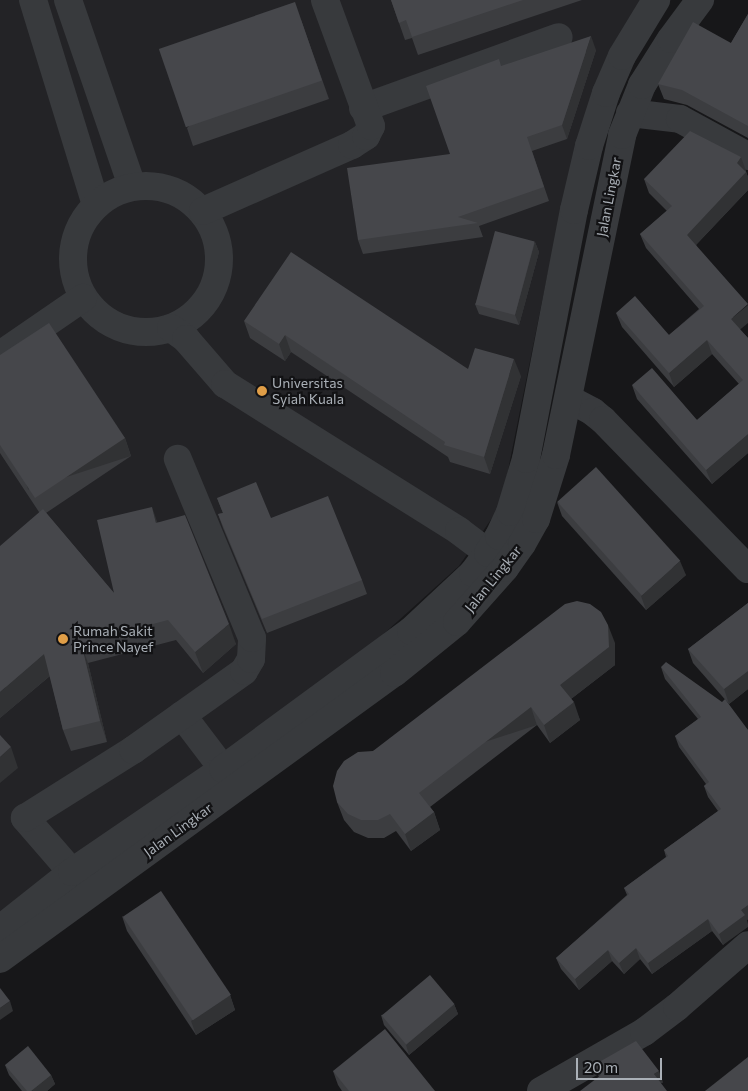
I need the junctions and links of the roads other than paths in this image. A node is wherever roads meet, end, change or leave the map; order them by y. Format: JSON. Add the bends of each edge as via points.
{"nodes":[{"id":1,"x":33,"y":0,"type":"edge"},
{"id":2,"x":68,"y":0,"type":"edge"},
{"id":3,"x":325,"y":0,"type":"edge"},
{"id":4,"x":656,"y":0,"type":"edge"},
{"id":5,"x":700,"y":0,"type":"edge"},
{"id":6,"x":559,"y":37,"type":"dead end"},
{"id":7,"x":363,"y":108,"type":"junction"},
{"id":8,"x":630,"y":113,"type":"junction"},
{"id":9,"x":748,"y":156,"type":"edge"},
{"id":10,"x":132,"y":186,"type":"junction"},
{"id":11,"x":96,"y":205,"type":"junction"},
{"id":12,"x":203,"y":211,"type":"junction"},
{"id":13,"x":83,"y":298,"type":"junction"},
{"id":14,"x":172,"y":328,"type":"junction"},
{"id":15,"x":0,"y":355,"type":"edge"},
{"id":16,"x":569,"y":399,"type":"junction"},
{"id":17,"x":178,"y":458,"type":"dead end"},
{"id":18,"x":488,"y":553,"type":"junction"},
{"id":19,"x":748,"y":569,"type":"edge"},
{"id":20,"x":182,"y":715,"type":"junction"},
{"id":21,"x":223,"y":769,"type":"junction"},
{"id":22,"x":72,"y":872,"type":"junction"},
{"id":23,"x":91,"y":894,"type":"junction"},
{"id":24,"x":0,"y":930,"type":"edge"},
{"id":25,"x":748,"y":945,"type":"edge"},
{"id":26,"x":0,"y":959,"type":"edge"},
{"id":27,"x":541,"y":1091,"type":"edge"}],
"edges":[{"from":1,"to":11,"type":"street"},
{"from":2,"to":10,"type":"street"},
{"from":3,"to":7,"type":"street"},
{"from":4,"to":18,"type":"street","via":[[622,56],[606,93],[574,210],[526,459],[510,512]]},
{"from":5,"to":8,"type":"street","name":"Jalan Lingkar","via":[[642,85]]},
{"from":6,"to":7,"type":"street"},
{"from":7,"to":12,"type":"street","via":[[371,126],[366,136]]},
{"from":8,"to":9,"type":"street","via":[[680,119]]},
{"from":8,"to":16,"type":"street","name":"Jalan Lingkar","via":[[622,135]]},
{"from":10,"to":11,"type":"street","via":[[113,193]]},
{"from":10,"to":12,"type":"street","via":[[158,186],[183,194]]},
{"from":11,"to":13,"type":"street","via":[[80,225],[73,248],[73,274]]},
{"from":12,"to":14,"type":"street","via":[[215,231],[220,254],[218,277],[208,299],[192,317]]},
{"from":13,"to":14,"type":"street","via":[[99,317],[122,329],[146,333]]},
{"from":13,"to":15,"type":"street"},
{"from":14,"to":18,"type":"street","via":[[186,339],[225,384],[459,531]]},
{"from":16,"to":19,"type":"street","via":[[603,420]]},
{"from":16,"to":23,"type":"street","name":"Jalan Lingkar","via":[[536,519],[522,544],[482,596],[457,622],[394,673]]},
{"from":17,"to":20,"type":"street","via":[[252,638],[251,659],[244,671]]},
{"from":18,"to":21,"type":"street","via":[[473,573],[411,631]]},
{"from":20,"to":21,"type":"street"},
{"from":20,"to":22,"type":"street","via":[[25,818]]},
{"from":21,"to":22,"type":"street"},
{"from":22,"to":23,"type":"street"},
{"from":22,"to":24,"type":"street"},
{"from":23,"to":26,"type":"street","name":"Jalan Lingkar"},
{"from":25,"to":27,"type":"street","via":[[644,1032]]}]}
